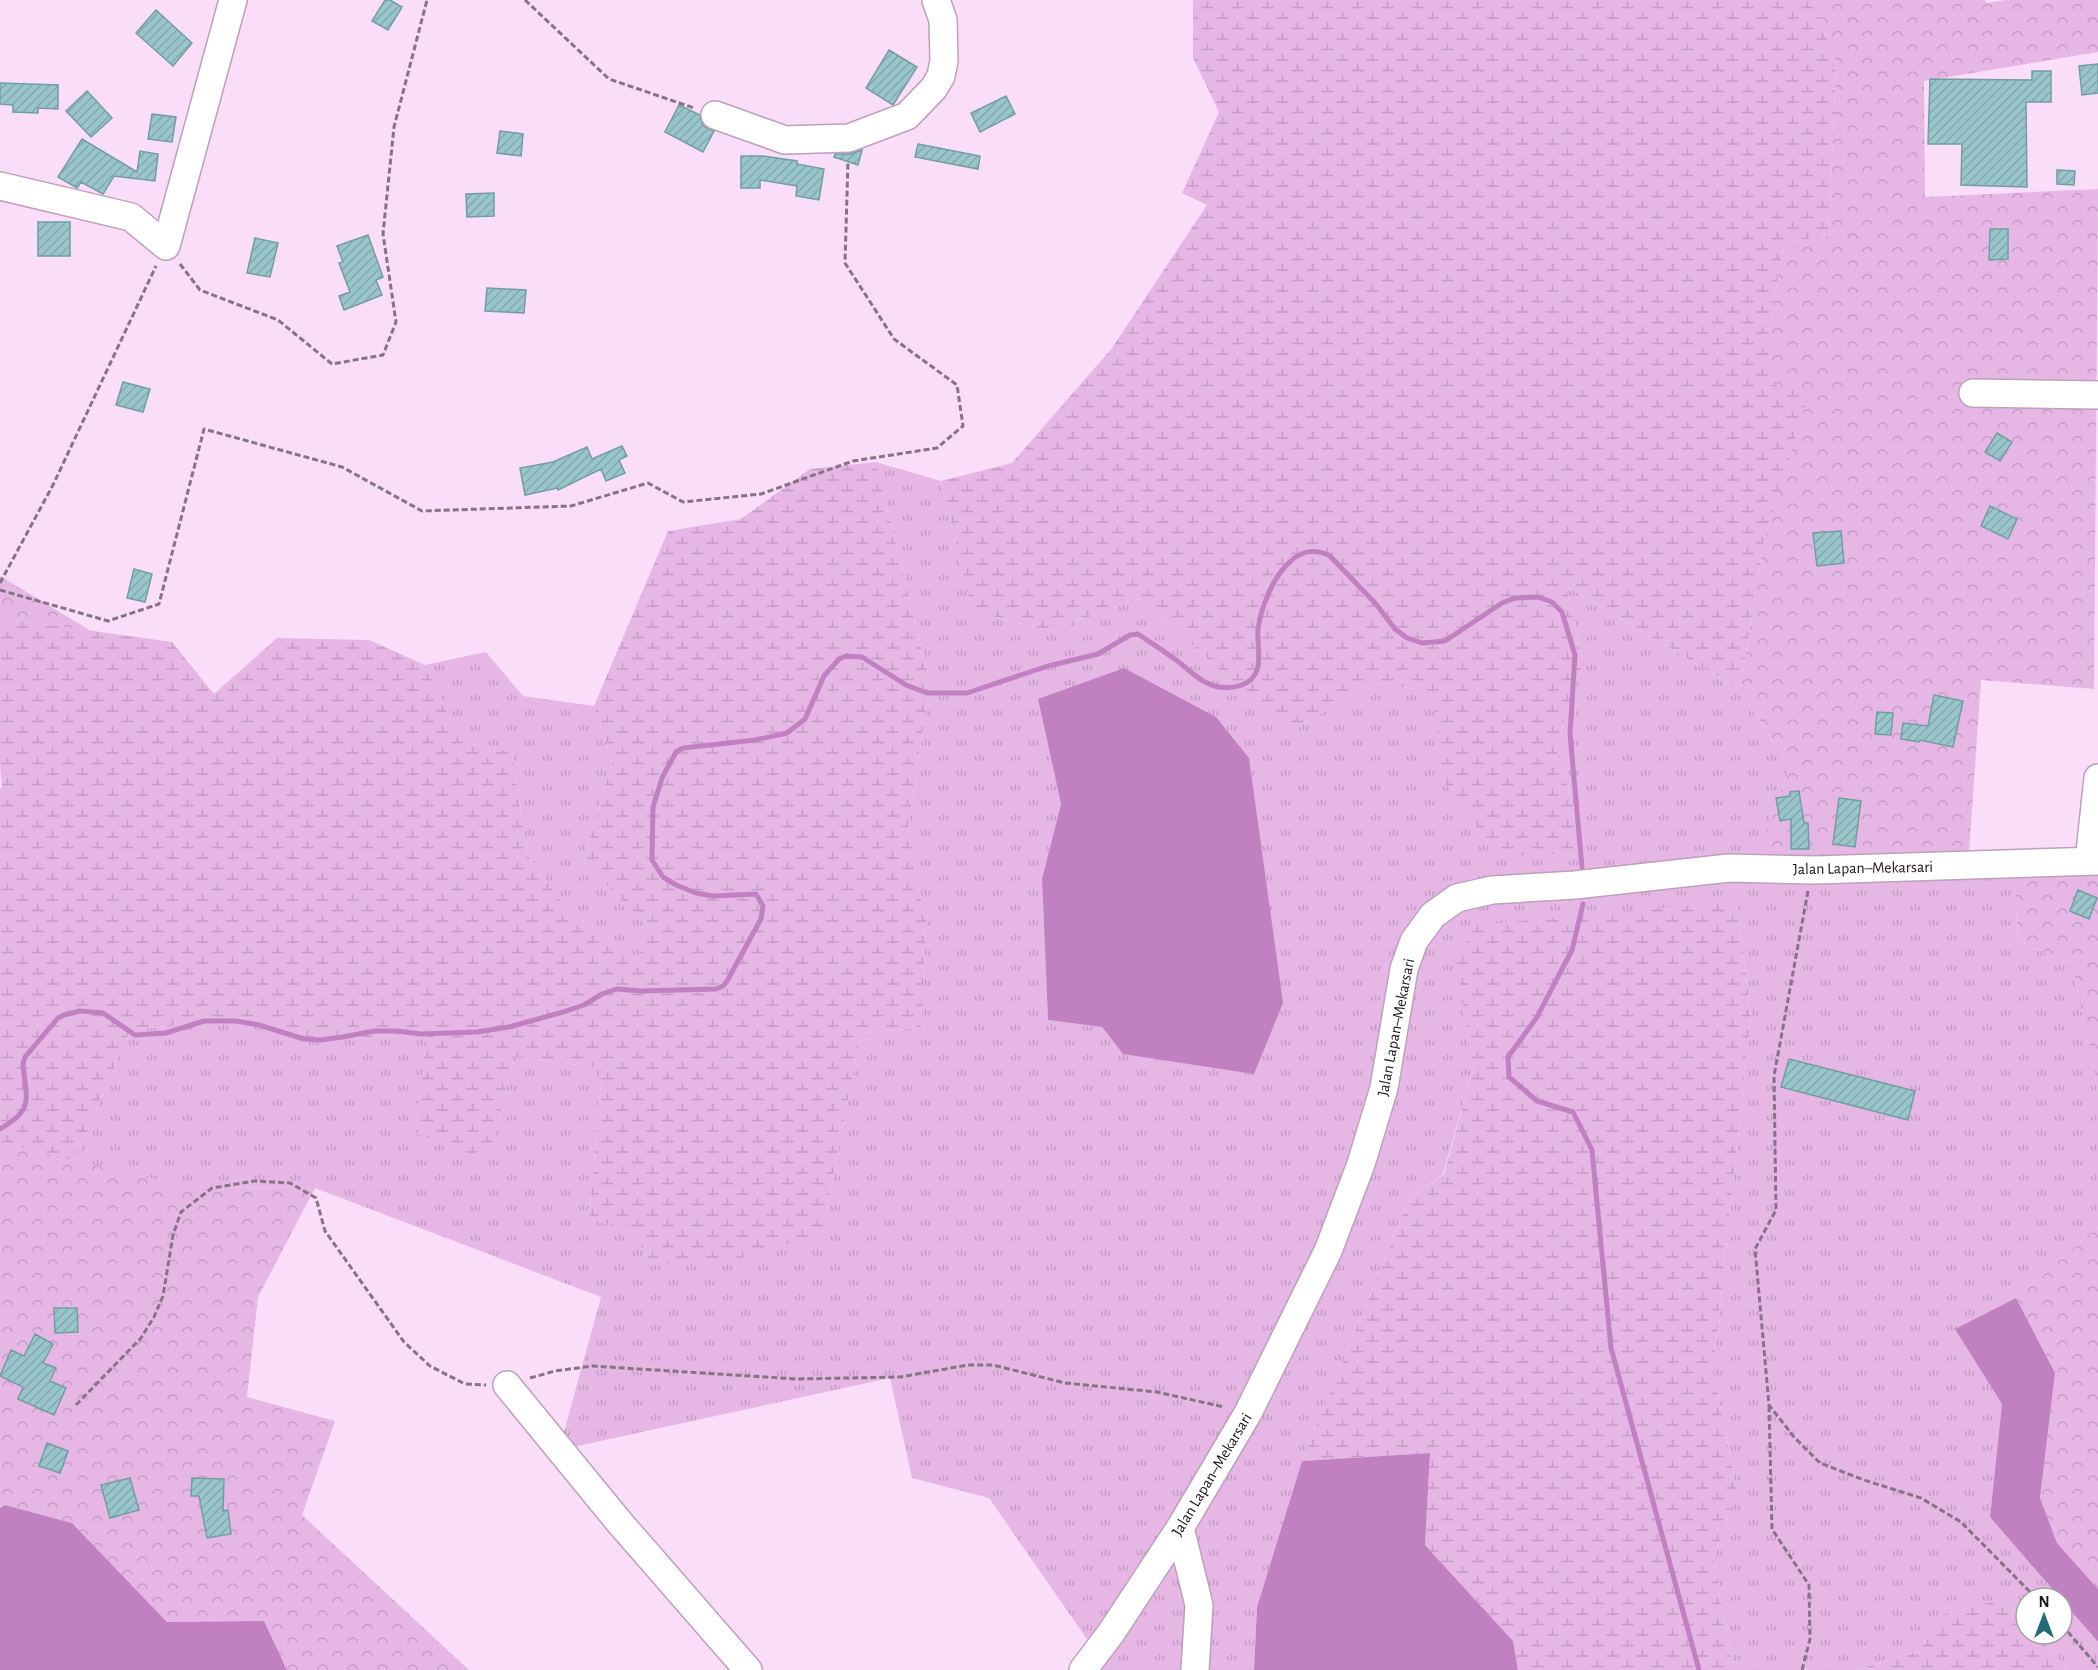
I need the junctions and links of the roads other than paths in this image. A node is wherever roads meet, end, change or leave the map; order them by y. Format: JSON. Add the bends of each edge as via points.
{"nodes":[{"id":1,"x":233,"y":0,"type":"edge"},
{"id":2,"x":936,"y":0,"type":"edge"},
{"id":3,"x":715,"y":116,"type":"road end"},
{"id":4,"x":0,"y":186,"type":"edge"},
{"id":5,"x":1973,"y":393,"type":"dead end"},
{"id":6,"x":2098,"y":395,"type":"edge"},
{"id":7,"x":2098,"y":778,"type":"edge"},
{"id":8,"x":2094,"y":861,"type":"edge"},
{"id":9,"x":507,"y":1385,"type":"road end"},
{"id":10,"x":1180,"y":1528,"type":"junction"},
{"id":11,"x":748,"y":1670,"type":"edge"},
{"id":12,"x":1083,"y":1670,"type":"edge"},
{"id":13,"x":1195,"y":1670,"type":"edge"}],
"edges":[{"from":1,"to":4,"type":"street","via":[[166,246],[131,217]]},
{"from":2,"to":3,"type":"street","via":[[943,21],[941,76],[907,116],[849,138],[785,140]]},
{"from":5,"to":6,"type":"street"},
{"from":7,"to":8,"type":"street"},
{"from":8,"to":10,"type":"street","name":"Jalan Lapan–Mekarsari","via":[[1815,870],[1729,868],[1492,890],[1457,898],[1433,915],[1414,941],[1404,969],[1384,1088],[1328,1251],[1248,1413]]},
{"from":9,"to":11,"type":"street"},
{"from":10,"to":12,"type":"street","name":"Jalan Lapan–Mekarsari"},
{"from":10,"to":13,"type":"street","via":[[1199,1605]]}]}
